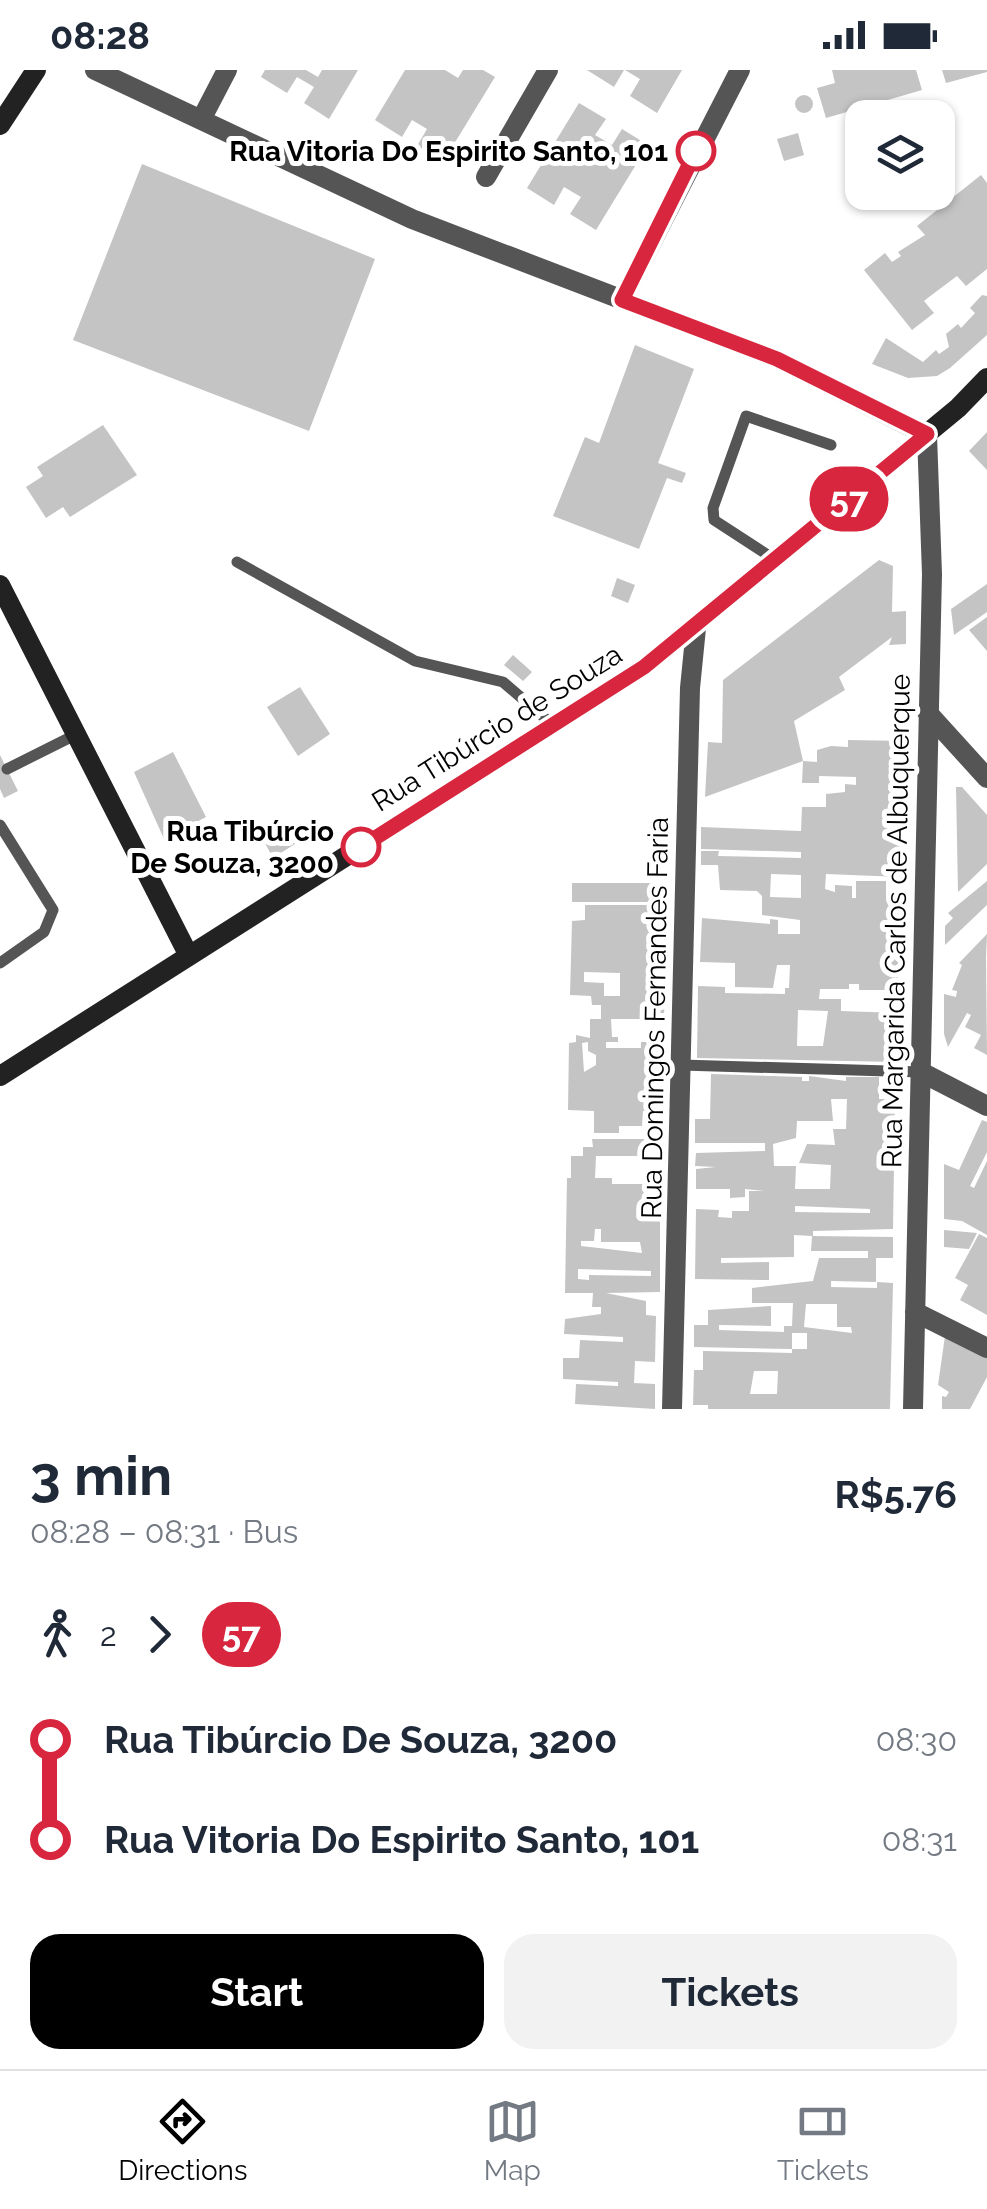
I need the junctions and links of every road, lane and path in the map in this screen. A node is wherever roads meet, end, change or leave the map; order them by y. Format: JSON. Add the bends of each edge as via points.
{"nodes":[{"id":1,"x":36,"y":70,"type":"edge"},
{"id":2,"x":95,"y":70,"type":"edge"},
{"id":3,"x":226,"y":70,"type":"edge"},
{"id":4,"x":548,"y":70,"type":"edge"},
{"id":5,"x":740,"y":70,"type":"edge"},
{"id":6,"x":202,"y":118,"type":"junction"},
{"id":7,"x":0,"y":125,"type":"edge"},
{"id":8,"x":486,"y":178,"type":"dead end"},
{"id":9,"x":622,"y":300,"type":"junction"},
{"id":10,"x":987,"y":378,"type":"edge"},
{"id":11,"x":927,"y":434,"type":"junction"},
{"id":12,"x":831,"y":445,"type":"dead end"},
{"id":13,"x":777,"y":560,"type":"junction"},
{"id":14,"x":237,"y":562,"type":"dead end"},
{"id":15,"x":0,"y":584,"type":"edge"},
{"id":16,"x":696,"y":628,"type":"junction"},
{"id":17,"x":927,"y":712,"type":"junction"},
{"id":18,"x":553,"y":725,"type":"junction"},
{"id":19,"x":75,"y":735,"type":"junction"},
{"id":20,"x":7,"y":769,"type":"dead end"},
{"id":21,"x":987,"y":778,"type":"edge"},
{"id":22,"x":0,"y":825,"type":"edge"},
{"id":23,"x":188,"y":956,"type":"junction"},
{"id":24,"x":0,"y":963,"type":"edge"},
{"id":25,"x":681,"y":1065,"type":"junction"},
{"id":26,"x":920,"y":1072,"type":"junction"},
{"id":27,"x":0,"y":1076,"type":"edge"},
{"id":28,"x":987,"y":1106,"type":"edge"},
{"id":29,"x":916,"y":1312,"type":"junction"},
{"id":30,"x":987,"y":1348,"type":"edge"},
{"id":31,"x":672,"y":1409,"type":"edge"},
{"id":32,"x":913,"y":1409,"type":"edge"}],
"edges":[{"from":1,"to":7,"type":"main road"},
{"from":2,"to":6,"type":"street"},
{"from":3,"to":6,"type":"street"},
{"from":4,"to":8,"type":"street"},
{"from":5,"to":9,"type":"street"},
{"from":6,"to":9,"type":"street","via":[[412,219]]},
{"from":9,"to":11,"type":"street","via":[[777,359]]},
{"from":10,"to":11,"type":"main road","name":"Rua Tibúrcio de Souza"},
{"from":11,"to":13,"type":"main road","name":"Rua Tibúrcio de Souza"},
{"from":11,"to":17,"type":"street","name":"Rua Margarida Carlos de Albuquerque"},
{"from":12,"to":13,"type":"lane","via":[[746,416],[714,520]]},
{"from":13,"to":16,"type":"main road","name":"Rua Tibúrcio de Souza"},
{"from":14,"to":18,"type":"lane","via":[[416,661],[503,682]]},
{"from":15,"to":19,"type":"main road"},
{"from":16,"to":18,"type":"main road","name":"Rua Tibúrcio de Souza"},
{"from":16,"to":25,"type":"street","name":"Rua Domingos Fernandes Faria"},
{"from":17,"to":21,"type":"street"},
{"from":17,"to":26,"type":"street","name":"Rua Margarida Carlos de Albuquerque"},
{"from":18,"to":23,"type":"main road","name":"Rua Tibúrcio de Souza"},
{"from":19,"to":20,"type":"lane"},
{"from":19,"to":23,"type":"main road"},
{"from":22,"to":24,"type":"lane","via":[[53,910],[44,932]]},
{"from":23,"to":27,"type":"main road","name":"Rua Tibúrcio de Souza"},
{"from":25,"to":26,"type":"lane"},
{"from":25,"to":31,"type":"street","name":"Rua Domingos Fernandes Faria"},
{"from":26,"to":28,"type":"street"},
{"from":26,"to":29,"type":"street","name":"Rua Margarida Carlos de Albuquerque"},
{"from":29,"to":30,"type":"street"},
{"from":29,"to":32,"type":"street","name":"Rua Margarida Carlos de Albuquerque"}]}
